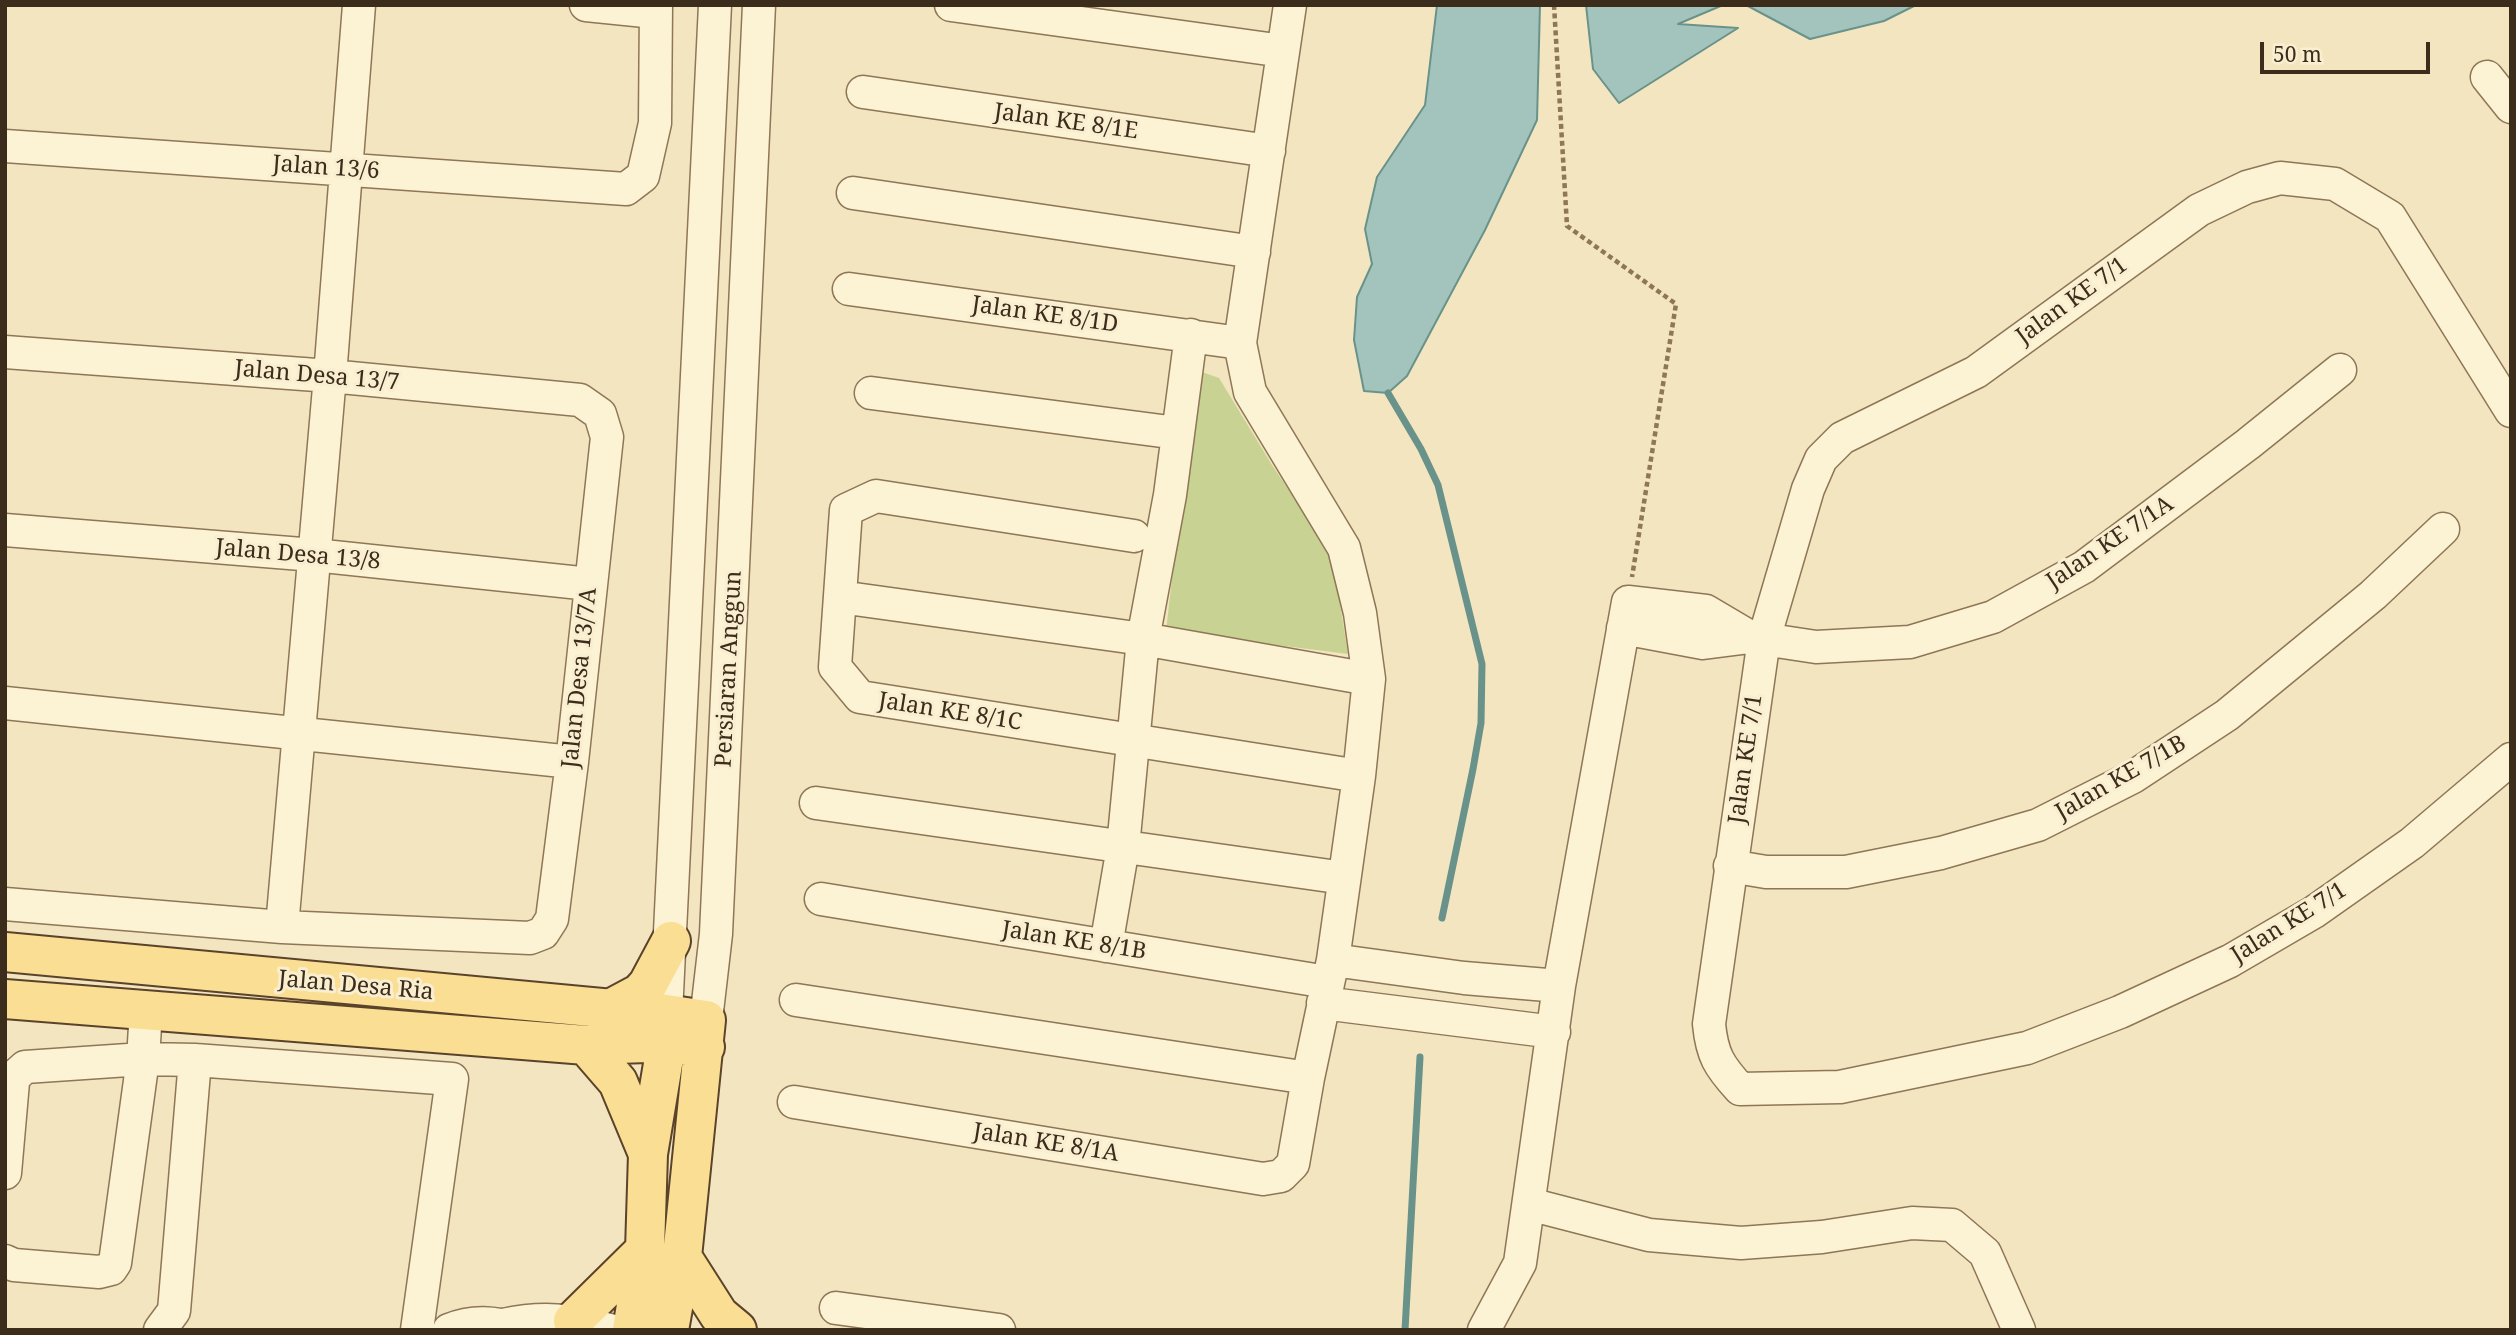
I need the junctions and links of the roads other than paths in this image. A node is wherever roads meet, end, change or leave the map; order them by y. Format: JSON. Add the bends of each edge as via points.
{"nodes":[{"id":1,"x":359,"y":5,"type":"edge"},
{"id":2,"x":586,"y":5,"type":"edge"},
{"id":3,"x":715,"y":5,"type":"edge"},
{"id":4,"x":759,"y":5,"type":"edge"},
{"id":5,"x":951,"y":5,"type":"edge"},
{"id":6,"x":1290,"y":5,"type":"edge"},
{"id":7,"x":656,"y":9,"type":"edge"},
{"id":8,"x":1283,"y":51,"type":"junction"},
{"id":9,"x":2487,"y":77,"type":"dead end"},
{"id":10,"x":863,"y":92,"type":"dead end"},
{"id":11,"x":2511,"y":107,"type":"edge"},
{"id":12,"x":5,"y":146,"type":"edge"},
{"id":13,"x":1269,"y":151,"type":"junction"},
{"id":14,"x":346,"y":170,"type":"junction"},
{"id":15,"x":853,"y":193,"type":"dead end"},
{"id":16,"x":1255,"y":252,"type":"junction"},
{"id":17,"x":849,"y":289,"type":"dead end"},
{"id":18,"x":1191,"y":335,"type":"junction"},
{"id":19,"x":1240,"y":343,"type":"junction"},
{"id":20,"x":5,"y":352,"type":"edge"},
{"id":21,"x":2340,"y":370,"type":"dead end"},
{"id":22,"x":330,"y":376,"type":"junction"},
{"id":23,"x":871,"y":393,"type":"dead end"},
{"id":24,"x":2511,"y":411,"type":"edge"},
{"id":25,"x":1177,"y":433,"type":"junction"},
{"id":26,"x":607,"y":437,"type":"joint"},
{"id":27,"x":2443,"y":528,"type":"dead end"},
{"id":28,"x":5,"y":530,"type":"edge"},
{"id":29,"x":1133,"y":536,"type":"dead end"},
{"id":30,"x":314,"y":555,"type":"junction"},
{"id":31,"x":590,"y":584,"type":"junction"},
{"id":32,"x":840,"y":597,"type":"junction"},
{"id":33,"x":1757,"y":638,"type":"junction"},
{"id":34,"x":1143,"y":639,"type":"junction"},
{"id":35,"x":1369,"y":679,"type":"junction"},
{"id":36,"x":5,"y":703,"type":"edge"},
{"id":37,"x":300,"y":732,"type":"junction"},
{"id":38,"x":1134,"y":741,"type":"junction"},
{"id":39,"x":2511,"y":759,"type":"edge"},
{"id":40,"x":572,"y":762,"type":"junction"},
{"id":41,"x":1359,"y":776,"type":"junction"},
{"id":42,"x":816,"y":803,"type":"dead end"},
{"id":43,"x":1123,"y":847,"type":"junction"},
{"id":44,"x":1730,"y":866,"type":"junction"},
{"id":45,"x":1344,"y":878,"type":"junction"},
{"id":46,"x":821,"y":899,"type":"dead end"},
{"id":47,"x":5,"y":904,"type":"edge"},
{"id":48,"x":282,"y":927,"type":"junction"},
{"id":49,"x":671,"y":941,"type":"junction"},
{"id":50,"x":1106,"y":946,"type":"junction"},
{"id":51,"x":5,"y":953,"type":"edge"},
{"id":52,"x":1328,"y":982,"type":"junction"},
{"id":53,"x":1559,"y":986,"type":"junction"},
{"id":54,"x":5,"y":999,"type":"edge"},
{"id":55,"x":796,"y":1000,"type":"dead end"},
{"id":56,"x":610,"y":1009,"type":"junction"},
{"id":57,"x":146,"y":1010,"type":"junction"},
{"id":58,"x":666,"y":1030,"type":"junction"},
{"id":59,"x":1554,"y":1032,"type":"junction"},
{"id":60,"x":706,"y":1033,"type":"junction"},
{"id":61,"x":586,"y":1045,"type":"junction"},
{"id":62,"x":143,"y":1059,"type":"junction"},
{"id":63,"x":195,"y":1060,"type":"junction"},
{"id":64,"x":1308,"y":1078,"type":"junction"},
{"id":65,"x":794,"y":1102,"type":"dead end"},
{"id":66,"x":648,"y":1154,"type":"junction"},
{"id":67,"x":5,"y":1172,"type":"edge"},
{"id":68,"x":1529,"y":1204,"type":"junction"},
{"id":69,"x":664,"y":1253,"type":"junction"},
{"id":70,"x":5,"y":1261,"type":"edge"},
{"id":71,"x":836,"y":1307,"type":"dead end"},
{"id":72,"x":573,"y":1321,"type":"junction"},
{"id":73,"x":511,"y":1327,"type":"edge"},
{"id":74,"x":160,"y":1330,"type":"edge"},
{"id":75,"x":417,"y":1330,"type":"edge"},
{"id":76,"x":449,"y":1330,"type":"edge"},
{"id":77,"x":610,"y":1330,"type":"edge"},
{"id":78,"x":632,"y":1330,"type":"edge"},
{"id":79,"x":669,"y":1330,"type":"edge"},
{"id":80,"x":737,"y":1330,"type":"edge"},
{"id":81,"x":999,"y":1330,"type":"edge"},
{"id":82,"x":1484,"y":1330,"type":"edge"},
{"id":83,"x":2019,"y":1330,"type":"edge"}],
"edges":[{"from":1,"to":14,"type":"street"},
{"from":2,"to":7,"type":"street"},
{"from":3,"to":49,"type":"street","name":"Persiaran Anggun"},
{"from":4,"to":60,"type":"street","name":"Persiaran Anggun","via":[[716,934]]},
{"from":5,"to":8,"type":"street"},
{"from":6,"to":8,"type":"street"},
{"from":7,"to":14,"type":"street","name":"Jalan 13/6","via":[[655,123],[643,176],[625,189]]},
{"from":8,"to":13,"type":"street"},
{"from":9,"to":11,"type":"street"},
{"from":10,"to":13,"type":"street","name":"Jalan KE 8/1E"},
{"from":12,"to":14,"type":"street","name":"Jalan 13/6"},
{"from":13,"to":16,"type":"street"},
{"from":14,"to":22,"type":"street"},
{"from":15,"to":16,"type":"street"},
{"from":16,"to":19,"type":"street"},
{"from":17,"to":18,"type":"street","name":"Jalan KE 8/1D"},
{"from":18,"to":19,"type":"street","name":"Jalan KE 8/1D"},
{"from":18,"to":25,"type":"street"},
{"from":19,"to":35,"type":"street","via":[[1250,392],[1344,548],[1360,613]]},
{"from":20,"to":22,"type":"street","name":"Jalan Desa 13/7"},
{"from":21,"to":33,"type":"street","name":"Jalan KE 7/1A","via":[[2084,567],[1993,617],[1910,642],[1816,647]]},
{"from":22,"to":26,"type":"street","name":"Jalan Desa 13/7","via":[[580,400],[600,414]]},
{"from":22,"to":30,"type":"street"},
{"from":23,"to":25,"type":"street"},
{"from":24,"to":33,"type":"street","name":"Jalan KE 7/1","via":[[2390,217],[2335,184],[2280,178],[2247,187],[2199,210],[1976,372],[1842,438],[1821,459],[1808,489]]},
{"from":25,"to":34,"type":"street"},
{"from":26,"to":31,"type":"street","name":"Jalan Desa 13/7A"},
{"from":27,"to":44,"type":"street","name":"Jalan KE 7/1B","via":[[2373,596],[2227,715],[2133,777],[2038,825],[1941,853],[1846,872],[1766,872]]},
{"from":28,"to":30,"type":"street","name":"Jalan Desa 13/8"},
{"from":29,"to":32,"type":"street","name":"Jalan KE 8/1C","via":[[876,496],[846,510]]},
{"from":30,"to":31,"type":"street","name":"Jalan Desa 13/8"},
{"from":30,"to":37,"type":"street"},
{"from":31,"to":40,"type":"street","name":"Jalan Desa 13/7A"},
{"from":32,"to":34,"type":"street"},
{"from":32,"to":38,"type":"street","name":"Jalan KE 8/1C","via":[[835,667],[860,697]]},
{"from":33,"to":44,"type":"street","name":"Jalan KE 7/1"},
{"from":33,"to":53,"type":"street","via":[[1706,611],[1625,615]]},
{"from":34,"to":35,"type":"street"},
{"from":34,"to":38,"type":"street"},
{"from":35,"to":41,"type":"street"},
{"from":36,"to":37,"type":"street"},
{"from":37,"to":40,"type":"street"},
{"from":37,"to":48,"type":"street"},
{"from":38,"to":41,"type":"street","name":"Jalan KE 8/1C"},
{"from":38,"to":43,"type":"street"},
{"from":39,"to":44,"type":"street","name":"Jalan KE 7/1","via":[[2412,843],[2314,912],[2230,961],[2120,1013],[2027,1048],[1840,1087],[1740,1088],[1721,1068],[1712,1049],[1709,1024]]},
{"from":40,"to":48,"type":"street","name":"Jalan Desa 13/7A","via":[[552,919],[544,933],[530,938]]},
{"from":41,"to":45,"type":"street"},
{"from":42,"to":43,"type":"street"},
{"from":43,"to":45,"type":"street"},
{"from":43,"to":50,"type":"street"},
{"from":45,"to":52,"type":"street"},
{"from":46,"to":50,"type":"street","name":"Jalan KE 8/1B"},
{"from":47,"to":48,"type":"street"},
{"from":49,"to":56,"type":"main road","via":[[640,993]]},
{"from":49,"to":58,"type":"street","name":"Persiaran Anggun"},
{"from":50,"to":52,"type":"street","name":"Jalan KE 8/1B"},
{"from":51,"to":56,"type":"main road","name":"Jalan Desa Ria"},
{"from":52,"to":53,"type":"street","via":[[1401,969]]},
{"from":52,"to":59,"type":"street","via":[[1397,1012]]},
{"from":52,"to":64,"type":"street"},
{"from":53,"to":59,"type":"street"},
{"from":54,"to":57,"type":"main road","name":"Jalan Desa Ria"},
{"from":55,"to":64,"type":"street"},
{"from":56,"to":58,"type":"main road","name":"Jalan Desa Ria"},
{"from":57,"to":61,"type":"main road","name":"Jalan Desa Ria"},
{"from":57,"to":62,"type":"street"},
{"from":58,"to":60,"type":"main road","name":"Jalan Desa Ria"},
{"from":58,"to":61,"type":"main road","name":"Jalan Desa Ria","via":[[648,1043]]},
{"from":58,"to":66,"type":"main road","name":"Persiaran Anggun"},
{"from":59,"to":68,"type":"street"},
{"from":60,"to":69,"type":"main road","name":"Persiaran Anggun"},
{"from":61,"to":66,"type":"main road","via":[[618,1082]]},
{"from":62,"to":63,"type":"street"},
{"from":62,"to":67,"type":"street","via":[[19,1071],[13,1082]]},
{"from":62,"to":70,"type":"street","via":[[111,1269],[99,1272]]},
{"from":63,"to":74,"type":"street","via":[[174,1311]]},
{"from":63,"to":75,"type":"street","via":[[453,1080]]},
{"from":64,"to":65,"type":"street","name":"Jalan KE 8/1A","via":[[1293,1164],[1281,1175],[1263,1179]]},
{"from":66,"to":69,"type":"main road","name":"Persiaran Anggun"},
{"from":68,"to":82,"type":"street","via":[[1520,1263]]},
{"from":68,"to":83,"type":"street","via":[[1649,1235],[1741,1243],[1912,1223],[1952,1226],[1985,1253]]},
{"from":69,"to":72,"type":"main road"},
{"from":69,"to":78,"type":"main road","name":"Persiaran Anggun"},
{"from":69,"to":79,"type":"main road","name":"Persiaran Anggun"},
{"from":69,"to":80,"type":"main road"},
{"from":71,"to":81,"type":"street"},
{"from":72,"to":73,"type":"street","via":[[532,1319]]},
{"from":72,"to":77,"type":"street"},
{"from":73,"to":76,"type":"street","via":[[474,1322]]}]}
